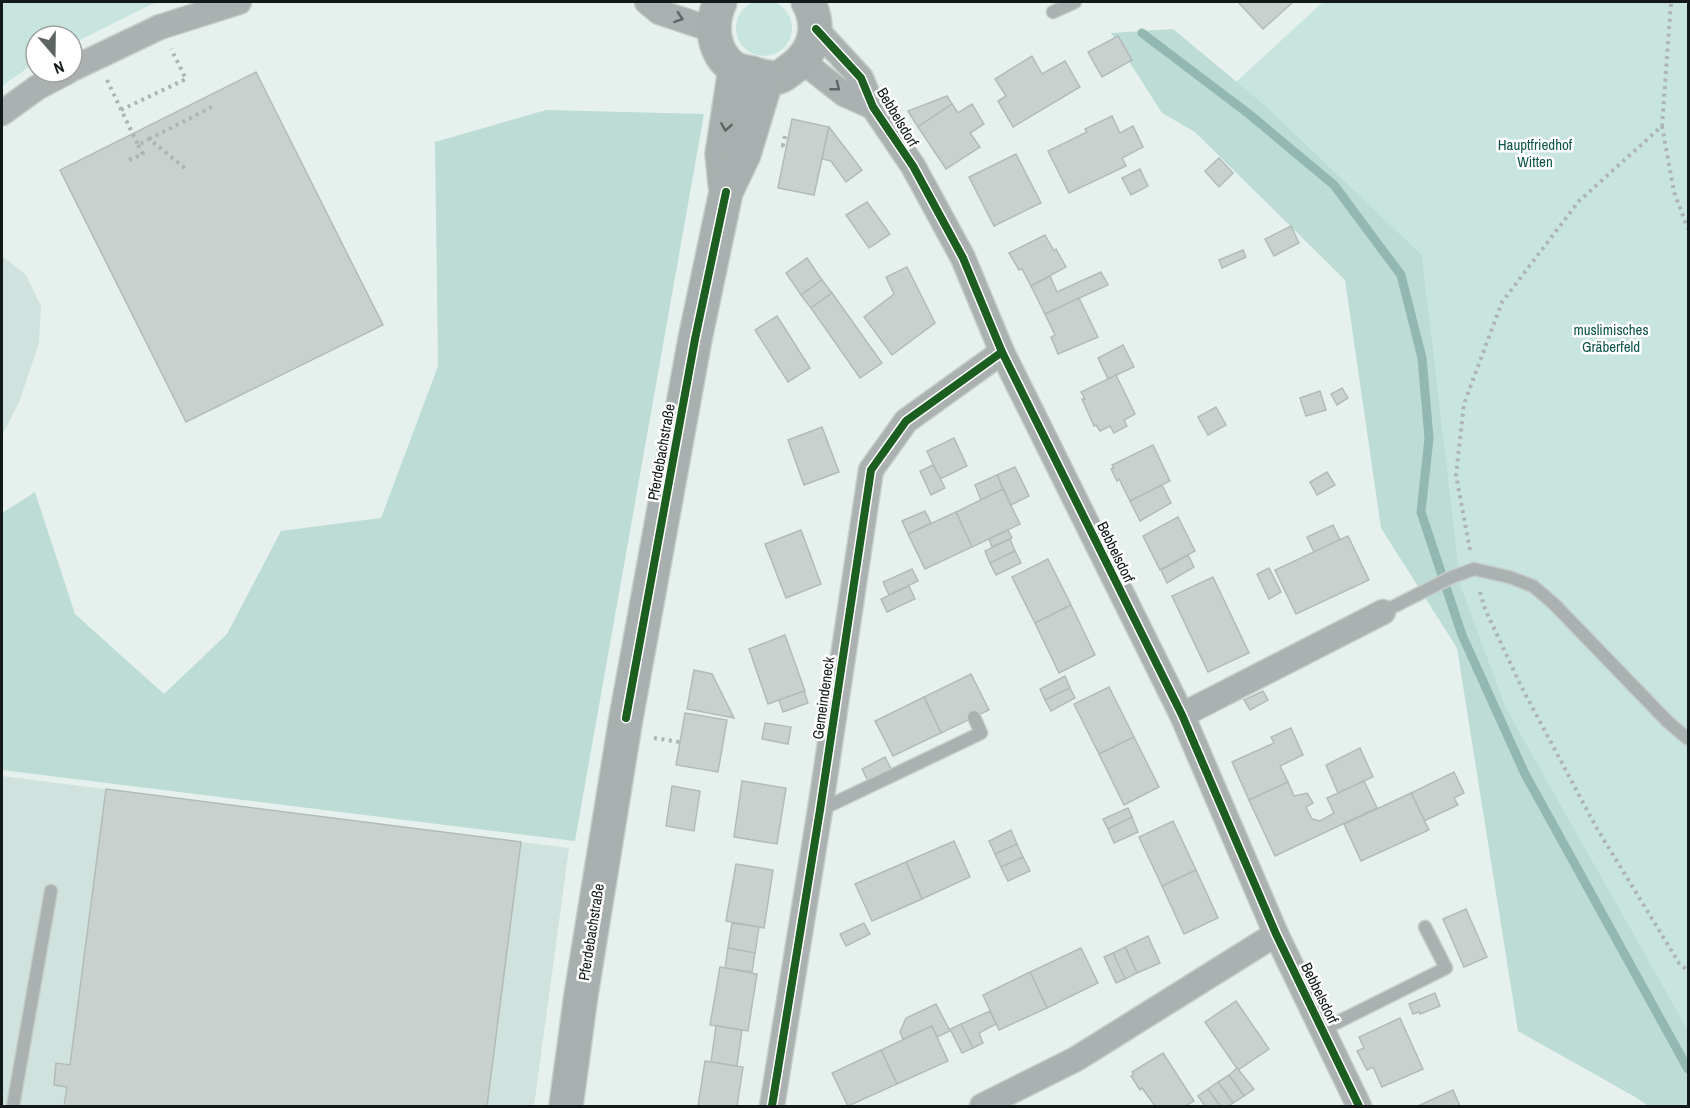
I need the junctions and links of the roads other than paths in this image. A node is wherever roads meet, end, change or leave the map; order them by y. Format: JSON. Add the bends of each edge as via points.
{"nodes":[{"id":1,"x":238,"y":2,"type":"edge"},
{"id":2,"x":647,"y":2,"type":"edge"},
{"id":3,"x":1075,"y":2,"type":"edge"},
{"id":4,"x":1053,"y":12,"type":"dead end"},
{"id":5,"x":812,"y":15,"type":"edge"},
{"id":6,"x":717,"y":16,"type":"edge"},
{"id":7,"x":802,"y":62,"type":"junction"},
{"id":8,"x":84,"y":63,"type":"edge"},
{"id":9,"x":735,"y":69,"type":"junction"},
{"id":10,"x":767,"y":78,"type":"junction"},
{"id":11,"x":44,"y":84,"type":"edge"},
{"id":12,"x":873,"y":107,"type":"junction"},
{"id":13,"x":2,"y":113,"type":"edge"},
{"id":14,"x":726,"y":192,"type":"junction"},
{"id":15,"x":1002,"y":352,"type":"junction"},
{"id":16,"x":1383,"y":612,"type":"joint"},
{"id":17,"x":1182,"y":715,"type":"junction"},
{"id":18,"x":974,"y":717,"type":"dead end"},
{"id":19,"x":1689,"y":739,"type":"edge"},
{"id":20,"x":820,"y":810,"type":"junction"},
{"id":21,"x":51,"y":891,"type":"dead end"},
{"id":22,"x":1425,"y":927,"type":"dead end"},
{"id":23,"x":1276,"y":934,"type":"junction"},
{"id":24,"x":1322,"y":1030,"type":"junction"},
{"id":25,"x":13,"y":1107,"type":"edge"},
{"id":26,"x":566,"y":1107,"type":"edge"},
{"id":27,"x":772,"y":1107,"type":"edge"},
{"id":28,"x":982,"y":1107,"type":"edge"},
{"id":29,"x":1359,"y":1107,"type":"edge"}],
"edges":[{"from":1,"to":8,"type":"street","via":[[160,27]]},
{"from":2,"to":6,"type":"street","one_way":true,"via":[[659,12]]},
{"from":3,"to":4,"type":"lane"},
{"from":5,"to":7,"type":"main road","via":[[811,48]]},
{"from":5,"to":12,"type":"street","name":"Bebbelsdorf","via":[[861,78]]},
{"from":6,"to":9,"type":"main road","via":[[716,44]]},
{"from":7,"to":10,"type":"main road","via":[[781,76]]},
{"from":7,"to":12,"type":"street","name":"Bebbelsdorf","one_way":true,"via":[[844,94]]},
{"from":9,"to":10,"type":"main road"},
{"from":9,"to":14,"type":"main road","name":"Pferdebachstraße","one_way":true,"via":[[722,154]]},
{"from":10,"to":14,"type":"main road","name":"Pferdebachstraße","via":[[744,154]]},
{"from":11,"to":13,"type":"street"},
{"from":12,"to":15,"type":"street","name":"Bebbelsdorf","via":[[913,166],[963,258]]},
{"from":14,"to":26,"type":"main road","name":"Pferdebachstraße","via":[[626,718]]},
{"from":15,"to":17,"type":"street","name":"Bebbelsdorf"},
{"from":15,"to":20,"type":"street","name":"Gemeindeneck","via":[[906,421],[871,470]]},
{"from":16,"to":17,"type":"street"},
{"from":16,"to":19,"type":"lane","via":[[1474,569],[1533,586]]},
{"from":17,"to":23,"type":"street","name":"Bebbelsdorf"},
{"from":18,"to":20,"type":"lane","via":[[981,733]]},
{"from":20,"to":27,"type":"street","name":"Gemeindeneck"},
{"from":21,"to":25,"type":"lane"},
{"from":22,"to":24,"type":"lane","via":[[1446,968]]},
{"from":23,"to":24,"type":"street","name":"Bebbelsdorf"},
{"from":23,"to":28,"type":"street","via":[[1076,1059]]},
{"from":24,"to":29,"type":"street","name":"Bebbelsdorf"}]}
